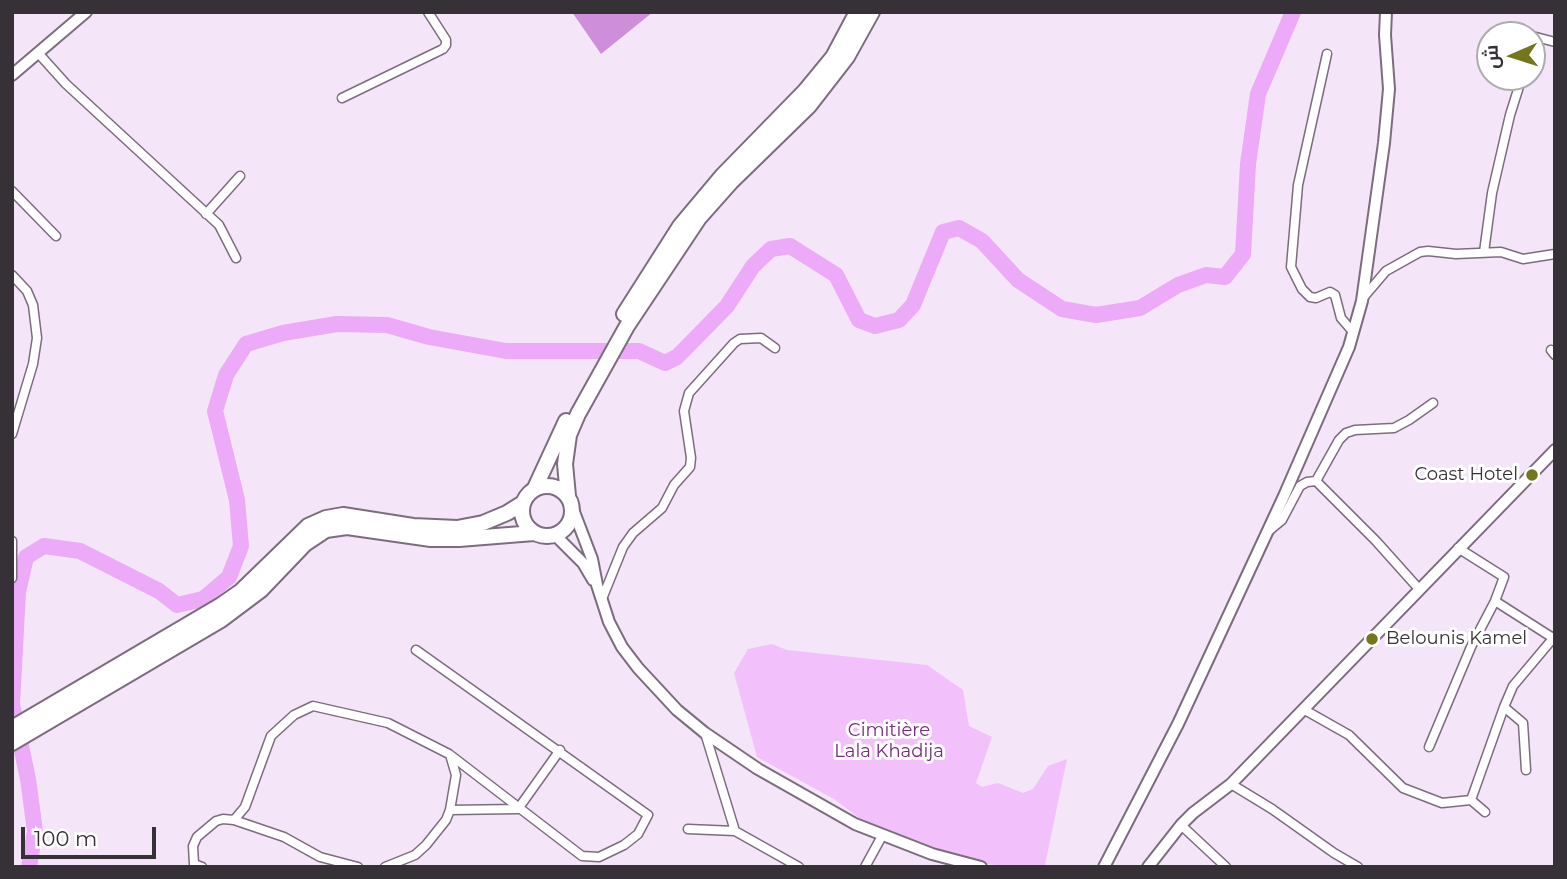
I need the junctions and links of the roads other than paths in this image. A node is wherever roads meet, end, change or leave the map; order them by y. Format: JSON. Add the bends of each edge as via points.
{"nodes":[{"id":1,"x":86,"y":12,"type":"edge"},
{"id":2,"x":428,"y":12,"type":"edge"},
{"id":3,"x":857,"y":12,"type":"edge"},
{"id":4,"x":872,"y":12,"type":"edge"},
{"id":5,"x":1386,"y":12,"type":"edge"},
{"id":6,"x":39,"y":54,"type":"junction"},
{"id":7,"x":1327,"y":54,"type":"dead end"},
{"id":8,"x":12,"y":75,"type":"edge"},
{"id":9,"x":1518,"y":91,"type":"edge"},
{"id":10,"x":342,"y":98,"type":"dead end"},
{"id":11,"x":240,"y":176,"type":"dead end"},
{"id":12,"x":12,"y":191,"type":"edge"},
{"id":13,"x":206,"y":214,"type":"junction"},
{"id":14,"x":56,"y":236,"type":"dead end"},
{"id":15,"x":1484,"y":252,"type":"junction"},
{"id":16,"x":1555,"y":254,"type":"edge"},
{"id":17,"x":236,"y":258,"type":"dead end"},
{"id":18,"x":12,"y":275,"type":"edge"},
{"id":19,"x":1362,"y":301,"type":"junction"},
{"id":20,"x":1353,"y":332,"type":"junction"},
{"id":21,"x":615,"y":337,"type":"junction"},
{"id":22,"x":775,"y":348,"type":"dead end"},
{"id":23,"x":602,"y":360,"type":"junction"},
{"id":24,"x":1433,"y":403,"type":"dead end"},
{"id":25,"x":12,"y":434,"type":"edge"},
{"id":26,"x":1555,"y":450,"type":"edge"},
{"id":27,"x":1316,"y":481,"type":"junction"},
{"id":28,"x":535,"y":488,"type":"junction"},
{"id":29,"x":570,"y":500,"type":"junction"},
{"id":30,"x":523,"y":503,"type":"junction"},
{"id":31,"x":534,"y":533,"type":"junction"},
{"id":32,"x":1265,"y":533,"type":"junction"},
{"id":33,"x":555,"y":535,"type":"junction"},
{"id":34,"x":12,"y":541,"type":"edge"},
{"id":35,"x":1458,"y":548,"type":"junction"},
{"id":36,"x":12,"y":578,"type":"edge"},
{"id":37,"x":597,"y":585,"type":"junction"},
{"id":38,"x":1419,"y":589,"type":"junction"},
{"id":39,"x":602,"y":599,"type":"junction"},
{"id":40,"x":1495,"y":601,"type":"junction"},
{"id":41,"x":1554,"y":637,"type":"edge"},
{"id":42,"x":416,"y":650,"type":"dead end"},
{"id":43,"x":1504,"y":707,"type":"junction"},
{"id":44,"x":1303,"y":709,"type":"junction"},
{"id":45,"x":16,"y":733,"type":"edge"},
{"id":46,"x":705,"y":733,"type":"junction"},
{"id":47,"x":1429,"y":747,"type":"dead end"},
{"id":48,"x":560,"y":750,"type":"junction"},
{"id":49,"x":449,"y":754,"type":"junction"},
{"id":50,"x":1526,"y":770,"type":"dead end"},
{"id":51,"x":1231,"y":785,"type":"junction"},
{"id":52,"x":1471,"y":800,"type":"junction"},
{"id":53,"x":518,"y":809,"type":"junction"},
{"id":54,"x":450,"y":810,"type":"junction"},
{"id":55,"x":1486,"y":811,"type":"dead end"},
{"id":56,"x":234,"y":820,"type":"junction"},
{"id":57,"x":1181,"y":825,"type":"junction"},
{"id":58,"x":688,"y":829,"type":"dead end"},
{"id":59,"x":735,"y":831,"type":"junction"},
{"id":60,"x":882,"y":836,"type":"junction"},
{"id":61,"x":202,"y":867,"type":"edge"},
{"id":62,"x":358,"y":867,"type":"edge"},
{"id":63,"x":385,"y":867,"type":"edge"},
{"id":64,"x":799,"y":867,"type":"edge"},
{"id":65,"x":865,"y":867,"type":"edge"},
{"id":66,"x":981,"y":867,"type":"edge"},
{"id":67,"x":1104,"y":867,"type":"edge"},
{"id":68,"x":1148,"y":867,"type":"edge"},
{"id":69,"x":1226,"y":867,"type":"edge"},
{"id":70,"x":1358,"y":867,"type":"edge"}],
"edges":[{"from":1,"to":6,"type":"street"},
{"from":2,"to":10,"type":"street","via":[[446,40],[443,49]]},
{"from":3,"to":21,"type":"highway","via":[[833,57],[805,91],[680,226],[638,289]]},
{"from":4,"to":21,"type":"highway","via":[[847,57],[809,106],[699,218]]},
{"from":5,"to":19,"type":"street","via":[[1387,116]]},
{"from":6,"to":8,"type":"street"},
{"from":6,"to":13,"type":"street"},
{"from":7,"to":20,"type":"street","via":[[1298,185],[1291,267],[1310,297],[1335,295],[1341,318]]},
{"from":9,"to":15,"type":"street","via":[[1492,193]]},
{"from":11,"to":13,"type":"street"},
{"from":12,"to":14,"type":"street"},
{"from":13,"to":17,"type":"street","via":[[219,225]]},
{"from":15,"to":16,"type":"street","via":[[1502,251],[1522,259]]},
{"from":15,"to":19,"type":"street","via":[[1420,252],[1386,271]]},
{"from":18,"to":25,"type":"street","via":[[33,305],[37,338]]},
{"from":19,"to":20,"type":"street"},
{"from":20,"to":32,"type":"street","via":[[1331,391]]},
{"from":21,"to":23,"type":"highway"},
{"from":22,"to":39,"type":"street","via":[[761,338],[740,339],[689,393],[684,411],[690,467],[659,511],[623,547]]},
{"from":23,"to":28,"type":"highway","via":[[568,416]]},
{"from":23,"to":29,"type":"highway","via":[[569,435],[565,464]]},
{"from":24,"to":27,"type":"street","via":[[1394,428],[1346,433]]},
{"from":26,"to":35,"type":"street"},
{"from":27,"to":32,"type":"street","via":[[1300,486],[1282,520]]},
{"from":27,"to":38,"type":"street"},
{"from":28,"to":29,"type":"highway","via":[[557,487]]},
{"from":28,"to":30,"type":"highway"},
{"from":29,"to":33,"type":"highway","via":[[567,526]]},
{"from":29,"to":37,"type":"street"},
{"from":30,"to":31,"type":"highway","via":[[523,520]]},
{"from":30,"to":45,"type":"highway","via":[[483,523],[457,528],[343,515],[308,526],[241,591]]},
{"from":31,"to":33,"type":"highway"},
{"from":31,"to":45,"type":"highway","via":[[431,539],[347,527],[326,530],[221,620]]},
{"from":32,"to":67,"type":"street","via":[[1178,724]]},
{"from":33,"to":37,"type":"street"},
{"from":34,"to":36,"type":"street"},
{"from":35,"to":38,"type":"street"},
{"from":35,"to":40,"type":"street","via":[[1504,577]]},
{"from":37,"to":39,"type":"street"},
{"from":38,"to":44,"type":"street"},
{"from":39,"to":46,"type":"street","via":[[622,647],[638,668]]},
{"from":40,"to":41,"type":"street"},
{"from":40,"to":47,"type":"street"},
{"from":41,"to":43,"type":"street","via":[[1513,686]]},
{"from":42,"to":48,"type":"street"},
{"from":43,"to":50,"type":"street","via":[[1523,723]]},
{"from":43,"to":52,"type":"street"},
{"from":44,"to":51,"type":"street"},
{"from":44,"to":52,"type":"street","via":[[1349,735],[1403,788],[1442,803]]},
{"from":46,"to":59,"type":"street"},
{"from":46,"to":60,"type":"street","via":[[758,769]]},
{"from":48,"to":53,"type":"street"},
{"from":48,"to":53,"type":"street","via":[[648,815],[638,834],[600,857],[582,856]]},
{"from":49,"to":53,"type":"street"},
{"from":49,"to":54,"type":"street","via":[[456,775]]},
{"from":49,"to":56,"type":"street","via":[[388,723],[313,706],[294,715],[271,736],[244,807]]},
{"from":51,"to":57,"type":"street"},
{"from":51,"to":70,"type":"street"},
{"from":52,"to":55,"type":"street"},
{"from":53,"to":54,"type":"street"},
{"from":54,"to":63,"type":"street","via":[[426,845]]},
{"from":56,"to":61,"type":"street","via":[[216,821],[197,837],[194,864]]},
{"from":56,"to":62,"type":"street","via":[[284,837],[320,857]]},
{"from":57,"to":68,"type":"street"},
{"from":57,"to":69,"type":"street"},
{"from":58,"to":59,"type":"street"},
{"from":59,"to":64,"type":"street"},
{"from":60,"to":65,"type":"street"},
{"from":60,"to":66,"type":"street"}]}
